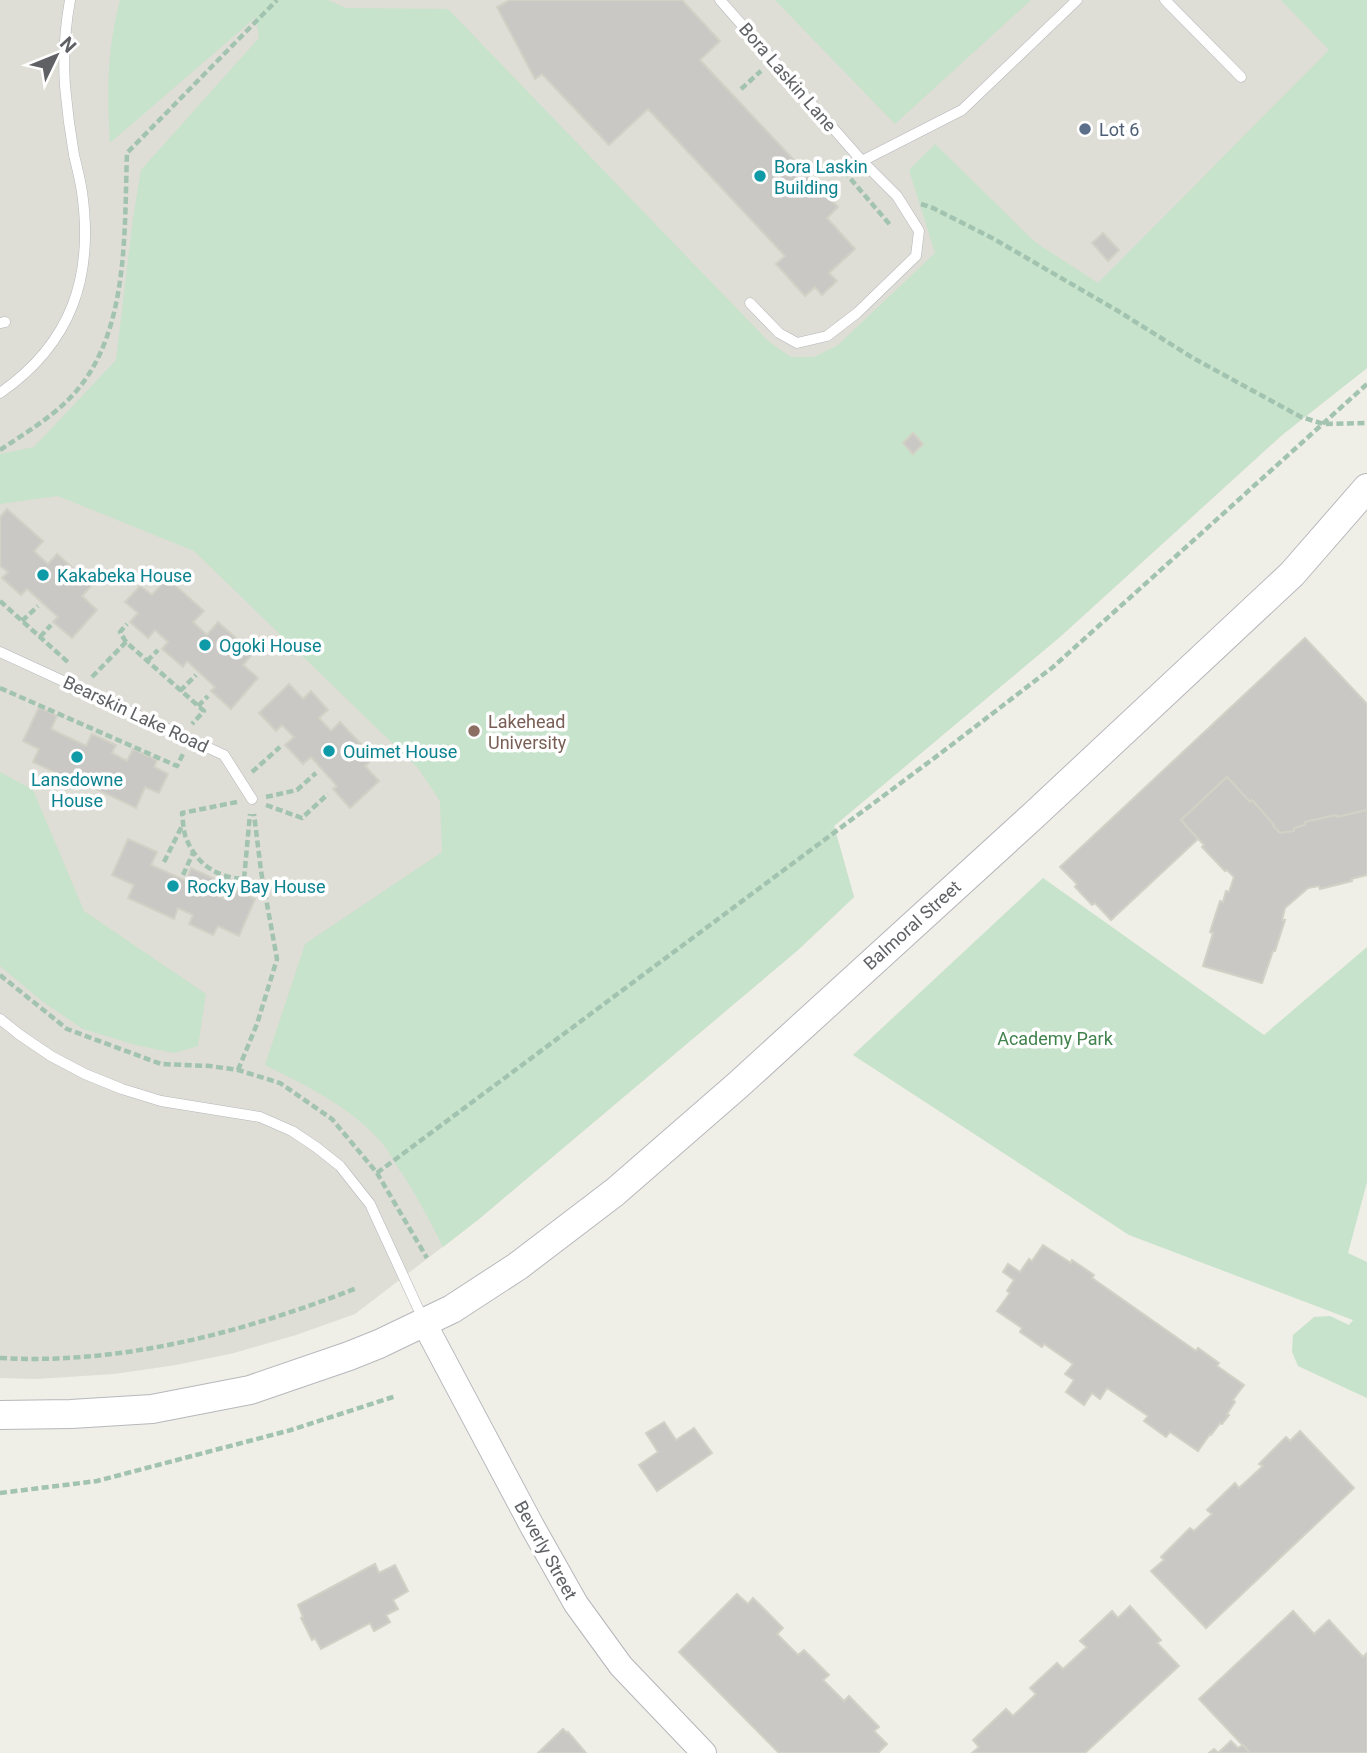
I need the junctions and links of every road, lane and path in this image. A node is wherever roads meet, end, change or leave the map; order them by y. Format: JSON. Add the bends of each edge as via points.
{"nodes":[{"id":1,"x":70,"y":0,"type":"edge"},
{"id":2,"x":277,"y":0,"type":"edge"},
{"id":3,"x":720,"y":0,"type":"edge"},
{"id":4,"x":1077,"y":0,"type":"edge"},
{"id":5,"x":1165,"y":0,"type":"edge"},
{"id":6,"x":761,"y":71,"type":"dead end"},
{"id":7,"x":1241,"y":77,"type":"dead end"},
{"id":8,"x":741,"y":89,"type":"dead end"},
{"id":9,"x":862,"y":161,"type":"junction"},
{"id":10,"x":868,"y":199,"type":"dead end"},
{"id":11,"x":875,"y":199,"type":"dead end"},
{"id":12,"x":913,"y":201,"type":"dead end"},
{"id":13,"x":750,"y":303,"type":"dead end"},
{"id":14,"x":1367,"y":384,"type":"edge"},
{"id":15,"x":0,"y":393,"type":"edge"},
{"id":16,"x":1367,"y":423,"type":"edge"},
{"id":17,"x":1324,"y":424,"type":"junction"},
{"id":18,"x":0,"y":450,"type":"edge"},
{"id":19,"x":1367,"y":488,"type":"edge"},
{"id":20,"x":0,"y":601,"type":"edge"},
{"id":21,"x":37,"y":606,"type":"dead end"},
{"id":22,"x":22,"y":621,"type":"junction"},
{"id":23,"x":127,"y":624,"type":"dead end"},
{"id":24,"x":51,"y":625,"type":"dead end"},
{"id":25,"x":40,"y":637,"type":"junction"},
{"id":26,"x":126,"y":642,"type":"junction"},
{"id":27,"x":158,"y":650,"type":"dead end"},
{"id":28,"x":0,"y":652,"type":"edge"},
{"id":29,"x":147,"y":661,"type":"junction"},
{"id":30,"x":75,"y":668,"type":"dead end"},
{"id":31,"x":83,"y":673,"type":"dead end"},
{"id":32,"x":196,"y":675,"type":"dead end"},
{"id":33,"x":0,"y":688,"type":"edge"},
{"id":34,"x":180,"y":691,"type":"junction"},
{"id":35,"x":208,"y":696,"type":"dead end"},
{"id":36,"x":198,"y":706,"type":"junction"},
{"id":37,"x":186,"y":737,"type":"junction"},
{"id":38,"x":280,"y":747,"type":"dead end"},
{"id":39,"x":316,"y":773,"type":"dead end"},
{"id":40,"x":241,"y":782,"type":"junction"},
{"id":41,"x":328,"y":794,"type":"dead end"},
{"id":42,"x":252,"y":799,"type":"junction"},
{"id":43,"x":183,"y":824,"type":"junction"},
{"id":44,"x":194,"y":853,"type":"junction"},
{"id":45,"x":164,"y":862,"type":"dead end"},
{"id":46,"x":183,"y":875,"type":"dead end"},
{"id":47,"x":228,"y":877,"type":"junction"},
{"id":48,"x":220,"y":893,"type":"dead end"},
{"id":49,"x":0,"y":1019,"type":"edge"},
{"id":50,"x":238,"y":1070,"type":"dead end"},
{"id":51,"x":377,"y":1172,"type":"dead end"},
{"id":52,"x":357,"y":1288,"type":"dead end"},
{"id":53,"x":424,"y":1323,"type":"junction"},
{"id":54,"x":0,"y":1358,"type":"edge"},
{"id":55,"x":396,"y":1396,"type":"dead end"},
{"id":56,"x":0,"y":1415,"type":"edge"},
{"id":57,"x":0,"y":1493,"type":"edge"},
{"id":58,"x":704,"y":1753,"type":"edge"}],
"edges":[{"from":1,"to":15,"type":"lane","via":[[65,83],[82,191],[83,268],[77,296],[60,332],[34,365]]},
{"from":2,"to":18,"type":"path","via":[[127,153],[121,279],[102,347],[70,398]]},
{"from":3,"to":9,"type":"lane","name":"Bora Laskin Lane"},
{"from":4,"to":9,"type":"lane","via":[[961,110]]},
{"from":5,"to":7,"type":"lane"},
{"from":6,"to":8,"type":"path"},
{"from":9,"to":13,"type":"lane","name":"Bora Laskin Lane","via":[[897,196],[919,231],[916,256],[827,336],[797,343]]},
{"from":10,"to":11,"type":"path"},
{"from":12,"to":17,"type":"path","via":[[994,239],[1193,358],[1301,417]]},
{"from":14,"to":17,"type":"path"},
{"from":16,"to":17,"type":"path"},
{"from":17,"to":51,"type":"path","via":[[1053,667]]},
{"from":19,"to":53,"type":"main road","name":"Balmoral Street","via":[[1292,575],[738,1085],[615,1192],[517,1266]]},
{"from":20,"to":22,"type":"path"},
{"from":21,"to":22,"type":"path"},
{"from":22,"to":25,"type":"path"},
{"from":23,"to":26,"type":"path","via":[[120,632]]},
{"from":24,"to":25,"type":"path"},
{"from":25,"to":30,"type":"path"},
{"from":26,"to":29,"type":"path"},
{"from":26,"to":31,"type":"path","via":[[91,677]]},
{"from":27,"to":29,"type":"path"},
{"from":28,"to":37,"type":"lane","name":"Bearskin Lake Road"},
{"from":29,"to":34,"type":"path"},
{"from":32,"to":34,"type":"path"},
{"from":33,"to":37,"type":"path","via":[[177,766]]},
{"from":34,"to":36,"type":"path"},
{"from":35,"to":36,"type":"path"},
{"from":36,"to":37,"type":"path","via":[[204,711]]},
{"from":37,"to":40,"type":"lane","name":"Bearskin Lake Road","via":[[224,755]]},
{"from":38,"to":40,"type":"path"},
{"from":39,"to":42,"type":"path","via":[[297,790]]},
{"from":40,"to":42,"type":"lane","name":"Bearskin Lake Road"},
{"from":41,"to":42,"type":"path","via":[[302,818]]},
{"from":42,"to":43,"type":"path","via":[[182,813]]},
{"from":42,"to":47,"type":"path","via":[[244,879]]},
{"from":42,"to":50,"type":"path","via":[[277,959]]},
{"from":43,"to":44,"type":"path"},
{"from":43,"to":45,"type":"path"},
{"from":44,"to":46,"type":"path"},
{"from":44,"to":47,"type":"path","via":[[216,873]]},
{"from":47,"to":48,"type":"path"},
{"from":49,"to":53,"type":"lane","via":[[51,1056],[122,1089],[161,1101],[260,1117],[292,1130],[316,1147],[340,1166],[370,1204]]},
{"from":52,"to":54,"type":"path","via":[[187,1341],[107,1356]]},
{"from":53,"to":56,"type":"main road","name":"Balmoral Street","via":[[349,1356],[250,1390],[152,1409]]},
{"from":53,"to":58,"type":"street","name":"Beverly Street","via":[[576,1604],[621,1666]]},
{"from":55,"to":57,"type":"path","via":[[291,1430],[96,1481]]}]}
